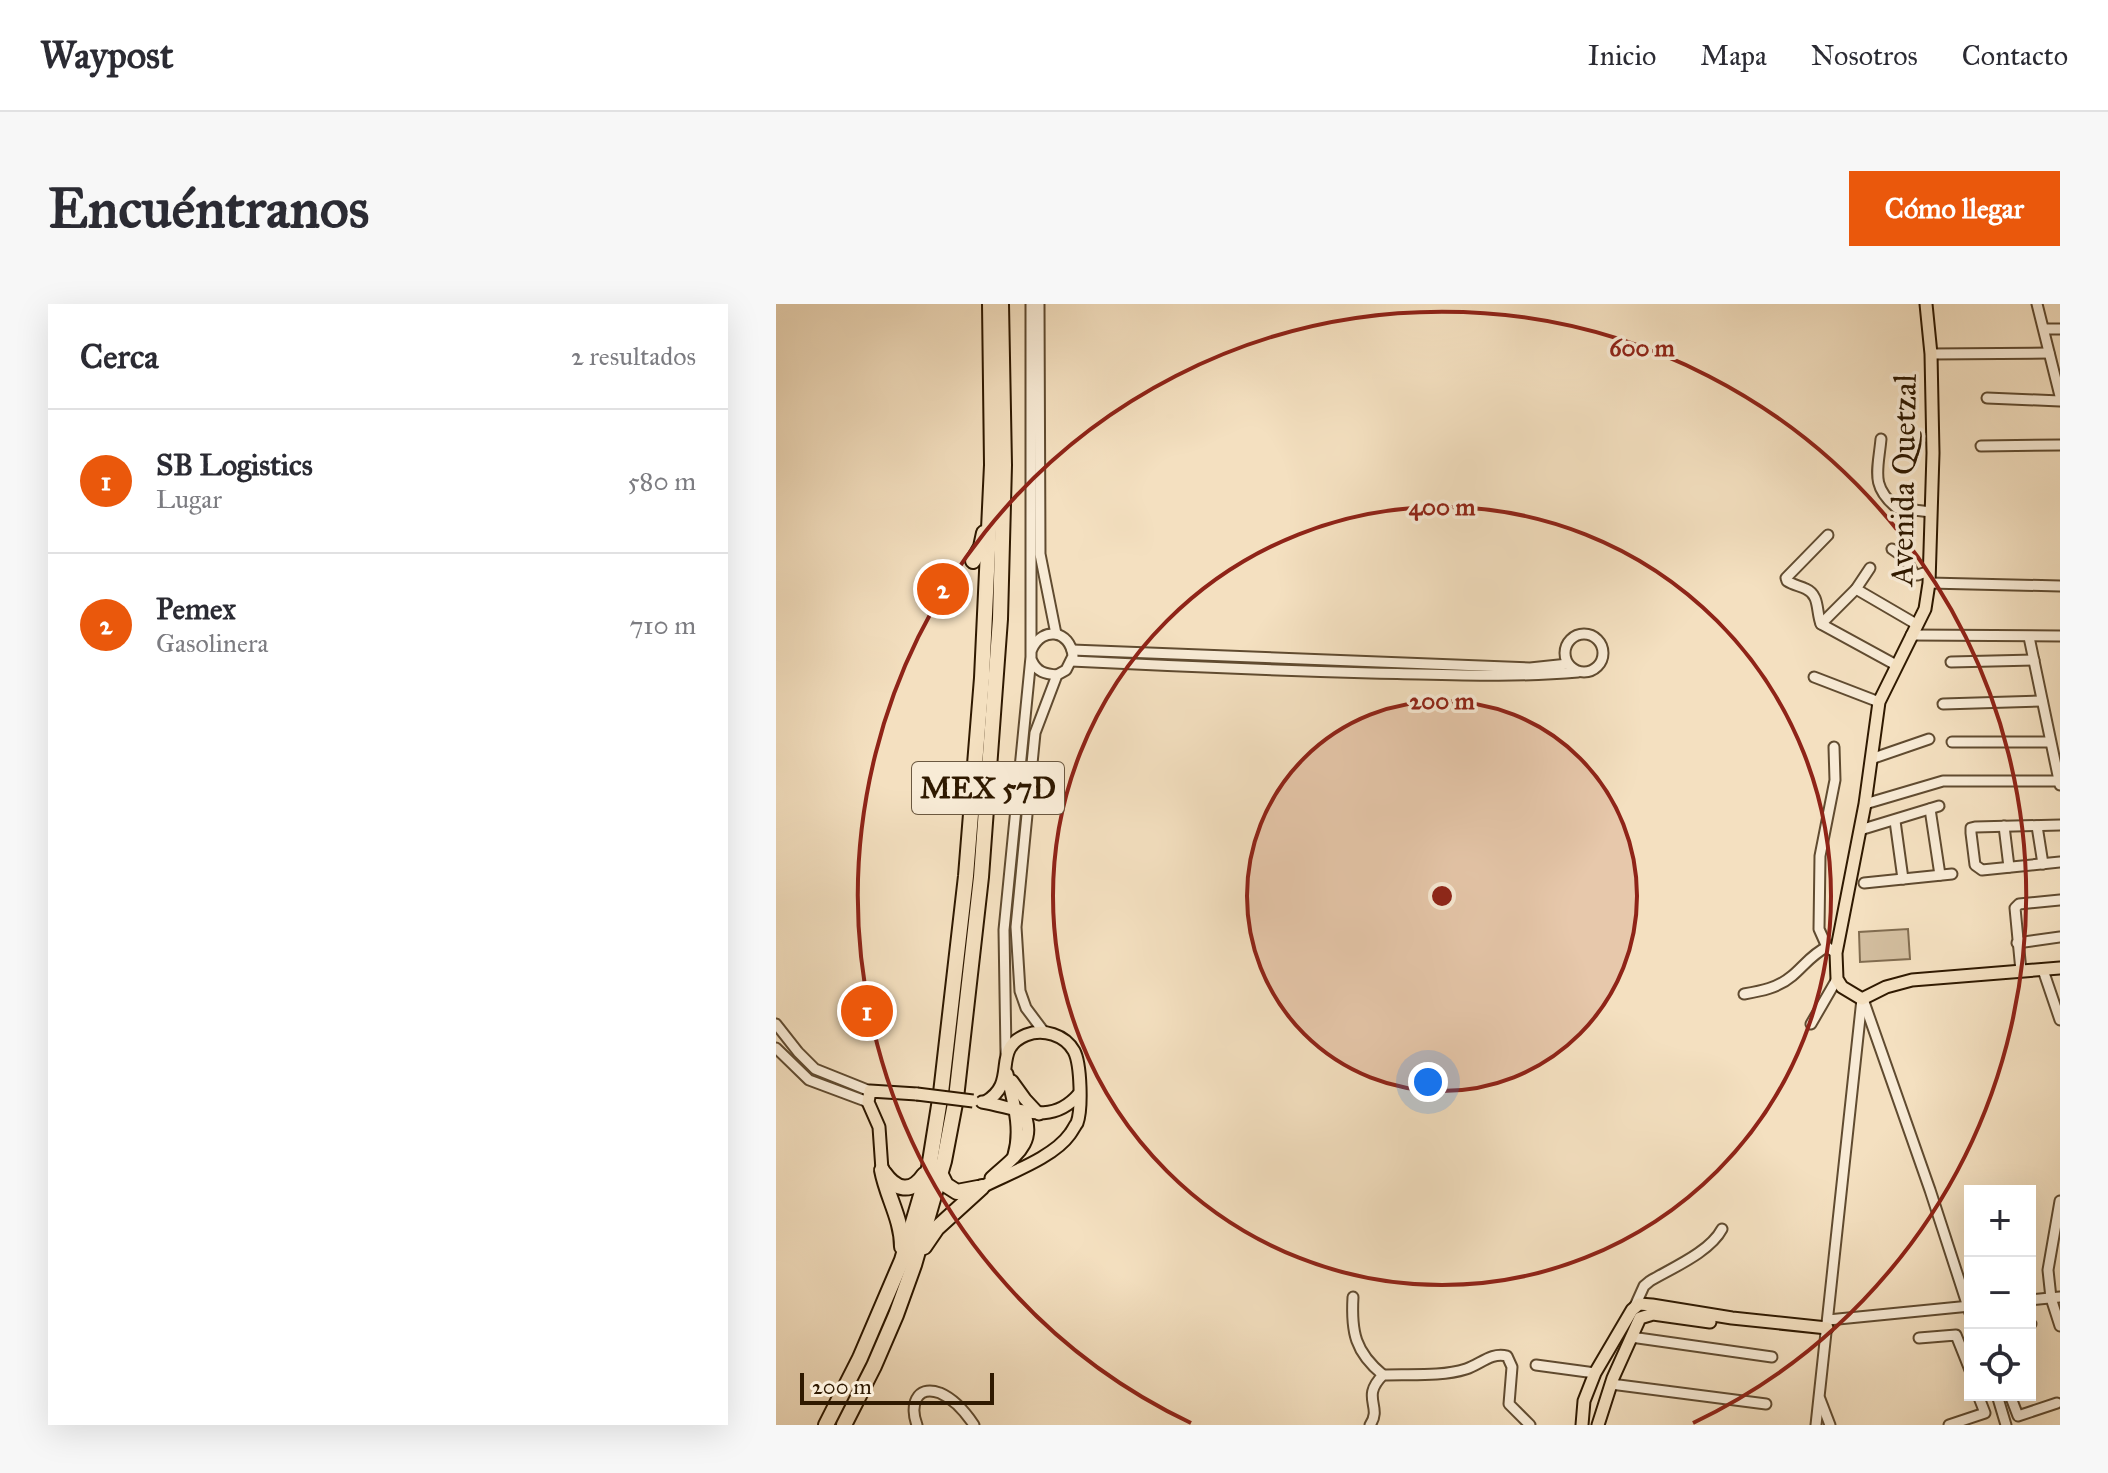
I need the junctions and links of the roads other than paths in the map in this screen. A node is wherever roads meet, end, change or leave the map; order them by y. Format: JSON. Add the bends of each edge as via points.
{"nodes":[{"id":1,"x":990,"y":304,"type":"edge"},
{"id":2,"x":1001,"y":304,"type":"edge"},
{"id":3,"x":1031,"y":304,"type":"edge"},
{"id":4,"x":1039,"y":304,"type":"edge"},
{"id":5,"x":1926,"y":304,"type":"edge"},
{"id":6,"x":2037,"y":304,"type":"edge"},
{"id":7,"x":2044,"y":329,"type":"junction"},
{"id":8,"x":2060,"y":329,"type":"edge"},
{"id":9,"x":2049,"y":353,"type":"junction"},
{"id":10,"x":1931,"y":354,"type":"junction"},
{"id":11,"x":2056,"y":368,"type":"edge"},
{"id":12,"x":1987,"y":398,"type":"dead end"},
{"id":13,"x":2060,"y":398,"type":"edge"},
{"id":14,"x":1881,"y":439,"type":"dead end"},
{"id":15,"x":2060,"y":445,"type":"edge"},
{"id":16,"x":1981,"y":446,"type":"dead end"},
{"id":17,"x":992,"y":465,"type":"junction"},
{"id":18,"x":1931,"y":512,"type":"junction"},
{"id":19,"x":1828,"y":535,"type":"dead end"},
{"id":20,"x":1892,"y":549,"type":"dead end"},
{"id":21,"x":973,"y":561,"type":"dead end"},
{"id":22,"x":1870,"y":568,"type":"dead end"},
{"id":23,"x":1929,"y":577,"type":"junction"},
{"id":24,"x":2060,"y":586,"type":"edge"},
{"id":25,"x":1856,"y":589,"type":"junction"},
{"id":26,"x":1821,"y":624,"type":"junction"},
{"id":27,"x":1913,"y":629,"type":"junction"},
{"id":28,"x":975,"y":632,"type":"dead end"},
{"id":29,"x":1056,"y":634,"type":"junction"},
{"id":30,"x":2060,"y":636,"type":"edge"},
{"id":31,"x":2029,"y":637,"type":"junction"},
{"id":32,"x":1072,"y":650,"type":"junction"},
{"id":33,"x":1031,"y":654,"type":"junction"},
{"id":34,"x":2034,"y":660,"type":"junction"},
{"id":35,"x":1071,"y":661,"type":"junction"},
{"id":36,"x":1951,"y":662,"type":"dead end"},
{"id":37,"x":1568,"y":664,"type":"junction"},
{"id":38,"x":1896,"y":665,"type":"junction"},
{"id":39,"x":1578,"y":672,"type":"junction"},
{"id":40,"x":1057,"y":675,"type":"junction"},
{"id":41,"x":1814,"y":677,"type":"dead end"},
{"id":42,"x":982,"y":678,"type":"junction"},
{"id":43,"x":2042,"y":701,"type":"junction"},
{"id":44,"x":1879,"y":702,"type":"junction"},
{"id":45,"x":1943,"y":704,"type":"dead end"},
{"id":46,"x":1929,"y":739,"type":"dead end"},
{"id":47,"x":1952,"y":742,"type":"dead end"},
{"id":48,"x":2050,"y":742,"type":"junction"},
{"id":49,"x":1834,"y":747,"type":"dead end"},
{"id":50,"x":1871,"y":759,"type":"junction"},
{"id":51,"x":2060,"y":783,"type":"edge"},
{"id":52,"x":1865,"y":804,"type":"junction"},
{"id":53,"x":1895,"y":821,"type":"junction"},
{"id":54,"x":2060,"y":825,"type":"edge"},
{"id":55,"x":2004,"y":826,"type":"junction"},
{"id":56,"x":2037,"y":826,"type":"junction"},
{"id":57,"x":1860,"y":830,"type":"junction"},
{"id":58,"x":2060,"y":862,"type":"edge"},
{"id":59,"x":2043,"y":864,"type":"junction"},
{"id":60,"x":2009,"y":867,"type":"junction"},
{"id":61,"x":1952,"y":874,"type":"dead end"},
{"id":62,"x":1940,"y":875,"type":"junction"},
{"id":63,"x":1903,"y":879,"type":"junction"},
{"id":64,"x":1864,"y":883,"type":"dead end"},
{"id":65,"x":2060,"y":900,"type":"edge"},
{"id":66,"x":2060,"y":937,"type":"edge"},
{"id":67,"x":2017,"y":943,"type":"junction"},
{"id":68,"x":1831,"y":950,"type":"junction"},
{"id":69,"x":2060,"y":968,"type":"edge"},
{"id":70,"x":2043,"y":970,"type":"junction"},
{"id":71,"x":2021,"y":971,"type":"junction"},
{"id":72,"x":1837,"y":979,"type":"junction"},
{"id":73,"x":1744,"y":994,"type":"dead end"},
{"id":74,"x":1862,"y":999,"type":"junction"},
{"id":75,"x":2060,"y":1020,"type":"edge"},
{"id":76,"x":776,"y":1024,"type":"edge"},
{"id":77,"x":1811,"y":1024,"type":"dead end"},
{"id":78,"x":1044,"y":1032,"type":"junction"},
{"id":79,"x":776,"y":1048,"type":"edge"},
{"id":80,"x":1006,"y":1053,"type":"junction"},
{"id":81,"x":1006,"y":1070,"type":"junction"},
{"id":82,"x":1079,"y":1094,"type":"junction"},
{"id":83,"x":869,"y":1096,"type":"junction"},
{"id":84,"x":979,"y":1101,"type":"junction"},
{"id":85,"x":1018,"y":1109,"type":"junction"},
{"id":86,"x":1039,"y":1114,"type":"junction"},
{"id":87,"x":882,"y":1170,"type":"junction"},
{"id":88,"x":934,"y":1171,"type":"junction"},
{"id":89,"x":982,"y":1187,"type":"junction"},
{"id":90,"x":2060,"y":1202,"type":"edge"},
{"id":91,"x":1722,"y":1229,"type":"dead end"},
{"id":92,"x":908,"y":1262,"type":"junction"},
{"id":93,"x":1964,"y":1293,"type":"edge"},
{"id":94,"x":1353,"y":1297,"type":"dead end"},
{"id":95,"x":2058,"y":1297,"type":"edge"},
{"id":96,"x":2036,"y":1299,"type":"edge"},
{"id":97,"x":1964,"y":1309,"type":"edge"},
{"id":98,"x":1639,"y":1311,"type":"junction"},
{"id":99,"x":2060,"y":1326,"type":"edge"},
{"id":100,"x":1827,"y":1328,"type":"junction"},
{"id":101,"x":1631,"y":1337,"type":"junction"},
{"id":102,"x":1919,"y":1338,"type":"dead end"},
{"id":103,"x":1964,"y":1347,"type":"edge"},
{"id":104,"x":1772,"y":1357,"type":"dead end"},
{"id":105,"x":1536,"y":1365,"type":"dead end"},
{"id":106,"x":1595,"y":1373,"type":"junction"},
{"id":107,"x":1383,"y":1375,"type":"junction"},
{"id":108,"x":1611,"y":1384,"type":"junction"},
{"id":109,"x":1819,"y":1396,"type":"junction"},
{"id":110,"x":1980,"y":1401,"type":"edge"},
{"id":111,"x":1999,"y":1401,"type":"edge"},
{"id":112,"x":2012,"y":1401,"type":"edge"},
{"id":113,"x":2057,"y":1403,"type":"dead end"},
{"id":114,"x":1766,"y":1404,"type":"dead end"},
{"id":115,"x":2001,"y":1407,"type":"junction"},
{"id":116,"x":1985,"y":1413,"type":"junction"},
{"id":117,"x":2018,"y":1416,"type":"junction"},
{"id":118,"x":2006,"y":1423,"type":"edge"},
{"id":119,"x":826,"y":1425,"type":"edge"},
{"id":120,"x":844,"y":1425,"type":"edge"},
{"id":121,"x":917,"y":1425,"type":"edge"},
{"id":122,"x":974,"y":1425,"type":"edge"},
{"id":123,"x":1370,"y":1425,"type":"edge"},
{"id":124,"x":1530,"y":1425,"type":"edge"},
{"id":125,"x":1582,"y":1425,"type":"edge"},
{"id":126,"x":1598,"y":1425,"type":"edge"},
{"id":127,"x":1816,"y":1425,"type":"edge"},
{"id":128,"x":1830,"y":1425,"type":"edge"},
{"id":129,"x":1949,"y":1425,"type":"edge"}],
"edges":[{"from":1,"to":17,"type":"highway","number":"MEX 57D"},
{"from":2,"to":88,"type":"highway","number":"MEX 57D","via":[[1004,465],[992,750],[956,1098],[944,1161]]},
{"from":3,"to":33,"type":"street"},
{"from":4,"to":29,"type":"street","via":[[1040,554]]},
{"from":5,"to":10,"type":"main road","name":"Avenida Quetzal"},
{"from":6,"to":7,"type":"street"},
{"from":7,"to":8,"type":"street"},
{"from":7,"to":9,"type":"street"},
{"from":9,"to":10,"type":"street"},
{"from":9,"to":11,"type":"street"},
{"from":10,"to":18,"type":"main road","name":"Avenida Quetzal"},
{"from":11,"to":13,"type":"street"},
{"from":12,"to":13,"type":"street"},
{"from":14,"to":18,"type":"street","via":[[1879,488],[1897,508]]},
{"from":15,"to":16,"type":"street"},
{"from":17,"to":21,"type":"highway","via":[[984,534]]},
{"from":17,"to":42,"type":"highway","number":"MEX 57D"},
{"from":18,"to":23,"type":"main road","name":"Avenida Quetzal"},
{"from":19,"to":26,"type":"street","via":[[1786,578],[1813,594]]},
{"from":20,"to":23,"type":"street","via":[[1915,575]]},
{"from":22,"to":25,"type":"street"},
{"from":23,"to":24,"type":"street"},
{"from":23,"to":27,"type":"main road","name":"Avenida Quetzal","via":[[1925,609]]},
{"from":25,"to":26,"type":"street"},
{"from":25,"to":27,"type":"street"},
{"from":26,"to":38,"type":"street"},
{"from":27,"to":31,"type":"street"},
{"from":27,"to":38,"type":"main road","name":"Avenida Quetzal"},
{"from":28,"to":42,"type":"highway"},
{"from":29,"to":32,"type":"street"},
{"from":29,"to":33,"type":"street","via":[[1036,640]]},
{"from":30,"to":31,"type":"street"},
{"from":31,"to":34,"type":"street"},
{"from":32,"to":35,"type":"street"},
{"from":32,"to":37,"type":"street","via":[[1530,668]]},
{"from":33,"to":40,"type":"street","via":[[1036,668]]},
{"from":33,"to":80,"type":"street","via":[[1004,930]]},
{"from":34,"to":36,"type":"street"},
{"from":34,"to":43,"type":"street"},
{"from":35,"to":39,"type":"street","via":[[1428,674]]},
{"from":35,"to":40,"type":"street"},
{"from":37,"to":39,"type":"street"},
{"from":37,"to":39,"type":"street","via":[[1564,654],[1574,635],[1595,636],[1604,656],[1599,666]]},
{"from":38,"to":44,"type":"main road","name":"Avenida Quetzal"},
{"from":40,"to":78,"type":"street","via":[[1035,733],[1016,927],[1020,991]]},
{"from":41,"to":44,"type":"street"},
{"from":42,"to":88,"type":"highway","number":"MEX 57D"},
{"from":43,"to":45,"type":"street"},
{"from":43,"to":48,"type":"street"},
{"from":44,"to":50,"type":"main road","name":"Avenida Quetzal"},
{"from":46,"to":50,"type":"street"},
{"from":47,"to":48,"type":"street"},
{"from":48,"to":51,"type":"street"},
{"from":49,"to":68,"type":"street","via":[[1835,780],[1819,869],[1819,929]]},
{"from":50,"to":52,"type":"main road","name":"Avenida Quetzal"},
{"from":51,"to":52,"type":"street","via":[[1943,781]]},
{"from":52,"to":57,"type":"main road","name":"Avenida Quetzal"},
{"from":53,"to":57,"type":"street"},
{"from":53,"to":62,"type":"street","via":[[1934,807]]},
{"from":53,"to":63,"type":"street"},
{"from":54,"to":56,"type":"street"},
{"from":55,"to":56,"type":"street"},
{"from":55,"to":60,"type":"street"},
{"from":55,"to":60,"type":"street","via":[[1975,827],[1971,833],[1978,869]]},
{"from":56,"to":59,"type":"street"},
{"from":57,"to":68,"type":"main road","name":"Avenida Quetzal"},
{"from":58,"to":59,"type":"street"},
{"from":59,"to":60,"type":"street"},
{"from":61,"to":62,"type":"street"},
{"from":62,"to":63,"type":"street"},
{"from":63,"to":64,"type":"street"},
{"from":65,"to":67,"type":"street","via":[[2017,906]]},
{"from":66,"to":67,"type":"street"},
{"from":67,"to":71,"type":"street"},
{"from":68,"to":72,"type":"main road","name":"Avenida Quetzal"},
{"from":68,"to":73,"type":"street","via":[[1816,952],[1781,984]]},
{"from":69,"to":70,"type":"main road"},
{"from":70,"to":71,"type":"main road"},
{"from":70,"to":75,"type":"street"},
{"from":71,"to":74,"type":"main road","via":[[1912,980]]},
{"from":72,"to":74,"type":"main road"},
{"from":72,"to":77,"type":"street"},
{"from":74,"to":93,"type":"street"},
{"from":74,"to":100,"type":"street"},
{"from":76,"to":83,"type":"street","via":[[815,1069]]},
{"from":78,"to":80,"type":"main road","via":[[1023,1036]]},
{"from":78,"to":82,"type":"main road","via":[[1073,1049]]},
{"from":79,"to":83,"type":"street","via":[[809,1080]]},
{"from":80,"to":81,"type":"main road"},
{"from":81,"to":84,"type":"main road","via":[[1000,1089]]},
{"from":81,"to":85,"type":"main road"},
{"from":81,"to":86,"type":"main road"},
{"from":82,"to":86,"type":"main road","via":[[1061,1110]]},
{"from":82,"to":89,"type":"main road","via":[[1077,1124],[1063,1143]]},
{"from":83,"to":84,"type":"main road","bridge":true,"via":[[917,1094]]},
{"from":83,"to":87,"type":"main road","via":[[879,1127]]},
{"from":84,"to":85,"type":"main road"},
{"from":85,"to":86,"type":"main road"},
{"from":85,"to":89,"type":"main road","via":[[1014,1156]]},
{"from":87,"to":88,"type":"highway","via":[[893,1184],[907,1187]]},
{"from":87,"to":92,"type":"highway"},
{"from":88,"to":89,"type":"highway","via":[[957,1192]]},
{"from":88,"to":92,"type":"highway","number":"MEX 57D"},
{"from":89,"to":92,"type":"highway"},
{"from":90,"to":95,"type":"street","via":[[2048,1270]]},
{"from":91,"to":98,"type":"street","via":[[1703,1249],[1644,1286]]},
{"from":92,"to":119,"type":"highway","number":"MEX 57D"},
{"from":92,"to":120,"type":"highway","number":"MEX 57D","via":[[885,1340]]},
{"from":94,"to":107,"type":"street","via":[[1357,1343]]},
{"from":95,"to":96,"type":"street"},
{"from":95,"to":99,"type":"street"},
{"from":97,"to":100,"type":"street"},
{"from":98,"to":100,"type":"main road"},
{"from":98,"to":101,"type":"main road"},
{"from":98,"to":106,"type":"main road"},
{"from":100,"to":109,"type":"street"},
{"from":101,"to":104,"type":"street"},
{"from":101,"to":108,"type":"main road"},
{"from":102,"to":103,"type":"street","via":[[1954,1334]]},
{"from":105,"to":106,"type":"street"},
{"from":106,"to":125,"type":"main road"},
{"from":107,"to":123,"type":"street","via":[[1371,1394],[1375,1414]]},
{"from":107,"to":124,"type":"street","via":[[1450,1372],[1504,1355],[1512,1367],[1509,1404]]},
{"from":108,"to":114,"type":"street"},
{"from":108,"to":126,"type":"main road"},
{"from":109,"to":127,"type":"street"},
{"from":109,"to":128,"type":"street"},
{"from":110,"to":116,"type":"street"},
{"from":111,"to":115,"type":"street"},
{"from":112,"to":117,"type":"street"},
{"from":113,"to":117,"type":"street"},
{"from":115,"to":116,"type":"street"},
{"from":115,"to":118,"type":"street"},
{"from":116,"to":129,"type":"street"},
{"from":117,"to":118,"type":"street"},
{"from":121,"to":122,"type":"street","via":[[914,1402],[931,1392],[960,1407]]}]}
